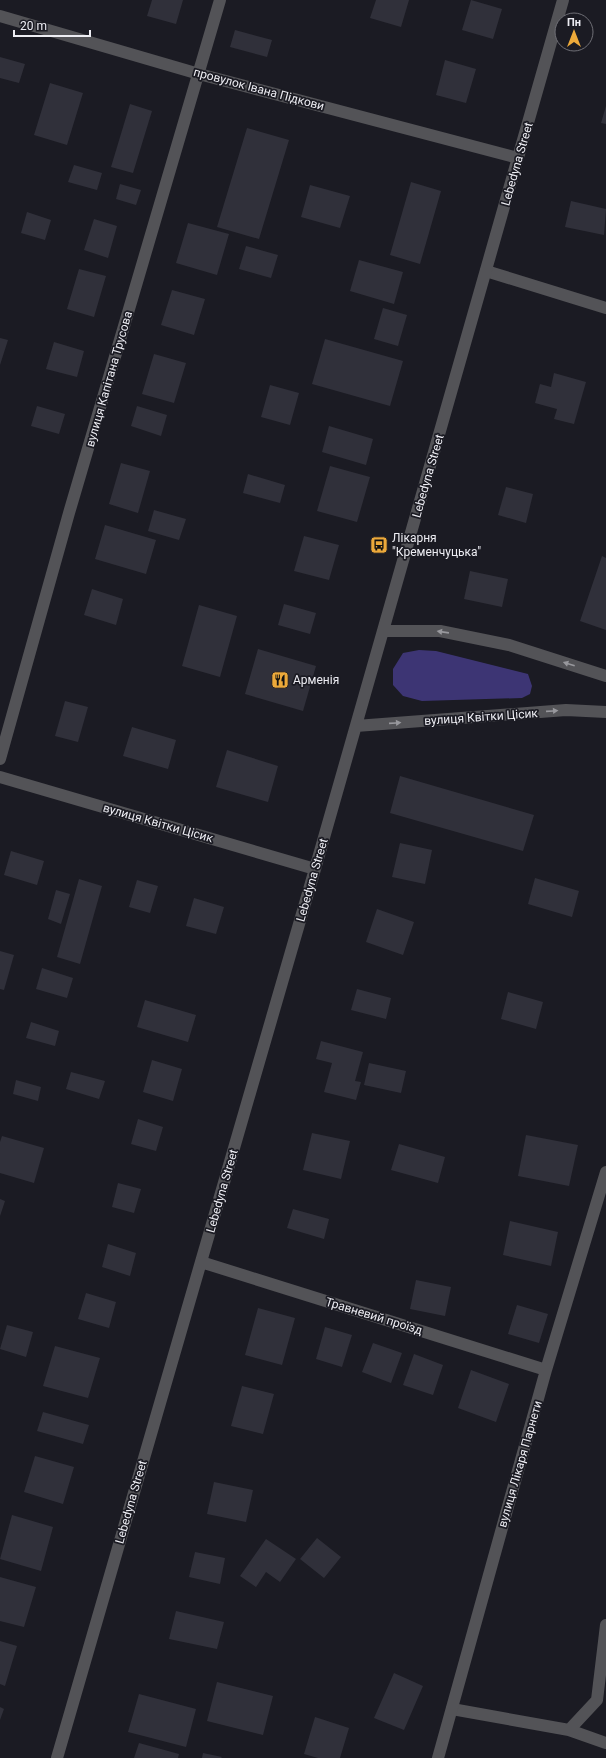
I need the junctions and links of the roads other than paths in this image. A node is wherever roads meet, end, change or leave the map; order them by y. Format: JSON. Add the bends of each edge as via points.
{"nodes":[{"id":1,"x":220,"y":0,"type":"edge"},
{"id":2,"x":563,"y":0,"type":"edge"},
{"id":3,"x":0,"y":16,"type":"edge"},
{"id":4,"x":199,"y":74,"type":"junction"},
{"id":5,"x":518,"y":158,"type":"junction"},
{"id":6,"x":486,"y":272,"type":"junction"},
{"id":7,"x":606,"y":308,"type":"edge"},
{"id":8,"x":383,"y":631,"type":"junction"},
{"id":9,"x":606,"y":676,"type":"edge"},
{"id":10,"x":606,"y":712,"type":"edge"},
{"id":11,"x":356,"y":726,"type":"junction"},
{"id":12,"x":0,"y":759,"type":"edge"},
{"id":13,"x":0,"y":777,"type":"edge"},
{"id":14,"x":315,"y":869,"type":"junction"},
{"id":15,"x":606,"y":1172,"type":"edge"},
{"id":16,"x":201,"y":1262,"type":"junction"},
{"id":17,"x":546,"y":1370,"type":"junction"},
{"id":18,"x":606,"y":1625,"type":"edge"},
{"id":19,"x":452,"y":1709,"type":"junction"},
{"id":20,"x":569,"y":1730,"type":"junction"},
{"id":21,"x":606,"y":1743,"type":"edge"},
{"id":22,"x":57,"y":1758,"type":"edge"},
{"id":23,"x":438,"y":1758,"type":"edge"}],
"edges":[{"from":1,"to":4,"type":"street","name":"вулиця Капітана Трусова"},
{"from":2,"to":5,"type":"street","name":"Lebedyna Street"},
{"from":3,"to":4,"type":"street","name":"провулок Івана Підкови"},
{"from":4,"to":5,"type":"street","name":"провулок Івана Підкови"},
{"from":4,"to":12,"type":"street","name":"вулиця Капітана Трусова","via":[[71,505]]},
{"from":5,"to":6,"type":"street","name":"Lebedyna Street"},
{"from":6,"to":7,"type":"street"},
{"from":6,"to":8,"type":"street","name":"Lebedyna Street"},
{"from":9,"to":8,"type":"street","one_way":true,"via":[[509,645],[471,637],[440,631]]},
{"from":8,"to":11,"type":"street","name":"Lebedyna Street"},
{"from":11,"to":10,"type":"street","name":"вулиця Квітки Цісик","one_way":true,"via":[[566,710]]},
{"from":11,"to":14,"type":"street","name":"Lebedyna Street"},
{"from":13,"to":14,"type":"street","name":"вулиця Квітки Цісик"},
{"from":14,"to":16,"type":"street","name":"Lebedyna Street"},
{"from":15,"to":17,"type":"street","name":"вулиця Лікаря Парнети"},
{"from":16,"to":17,"type":"street","name":"Травневий проїзд"},
{"from":16,"to":22,"type":"street","name":"Lebedyna Street"},
{"from":17,"to":19,"type":"street","name":"вулиця Лікаря Парнети"},
{"from":18,"to":20,"type":"street","via":[[597,1700]]},
{"from":19,"to":20,"type":"street"},
{"from":19,"to":23,"type":"street","name":"вулиця Лікаря Парнети"},
{"from":20,"to":21,"type":"street"}]}
